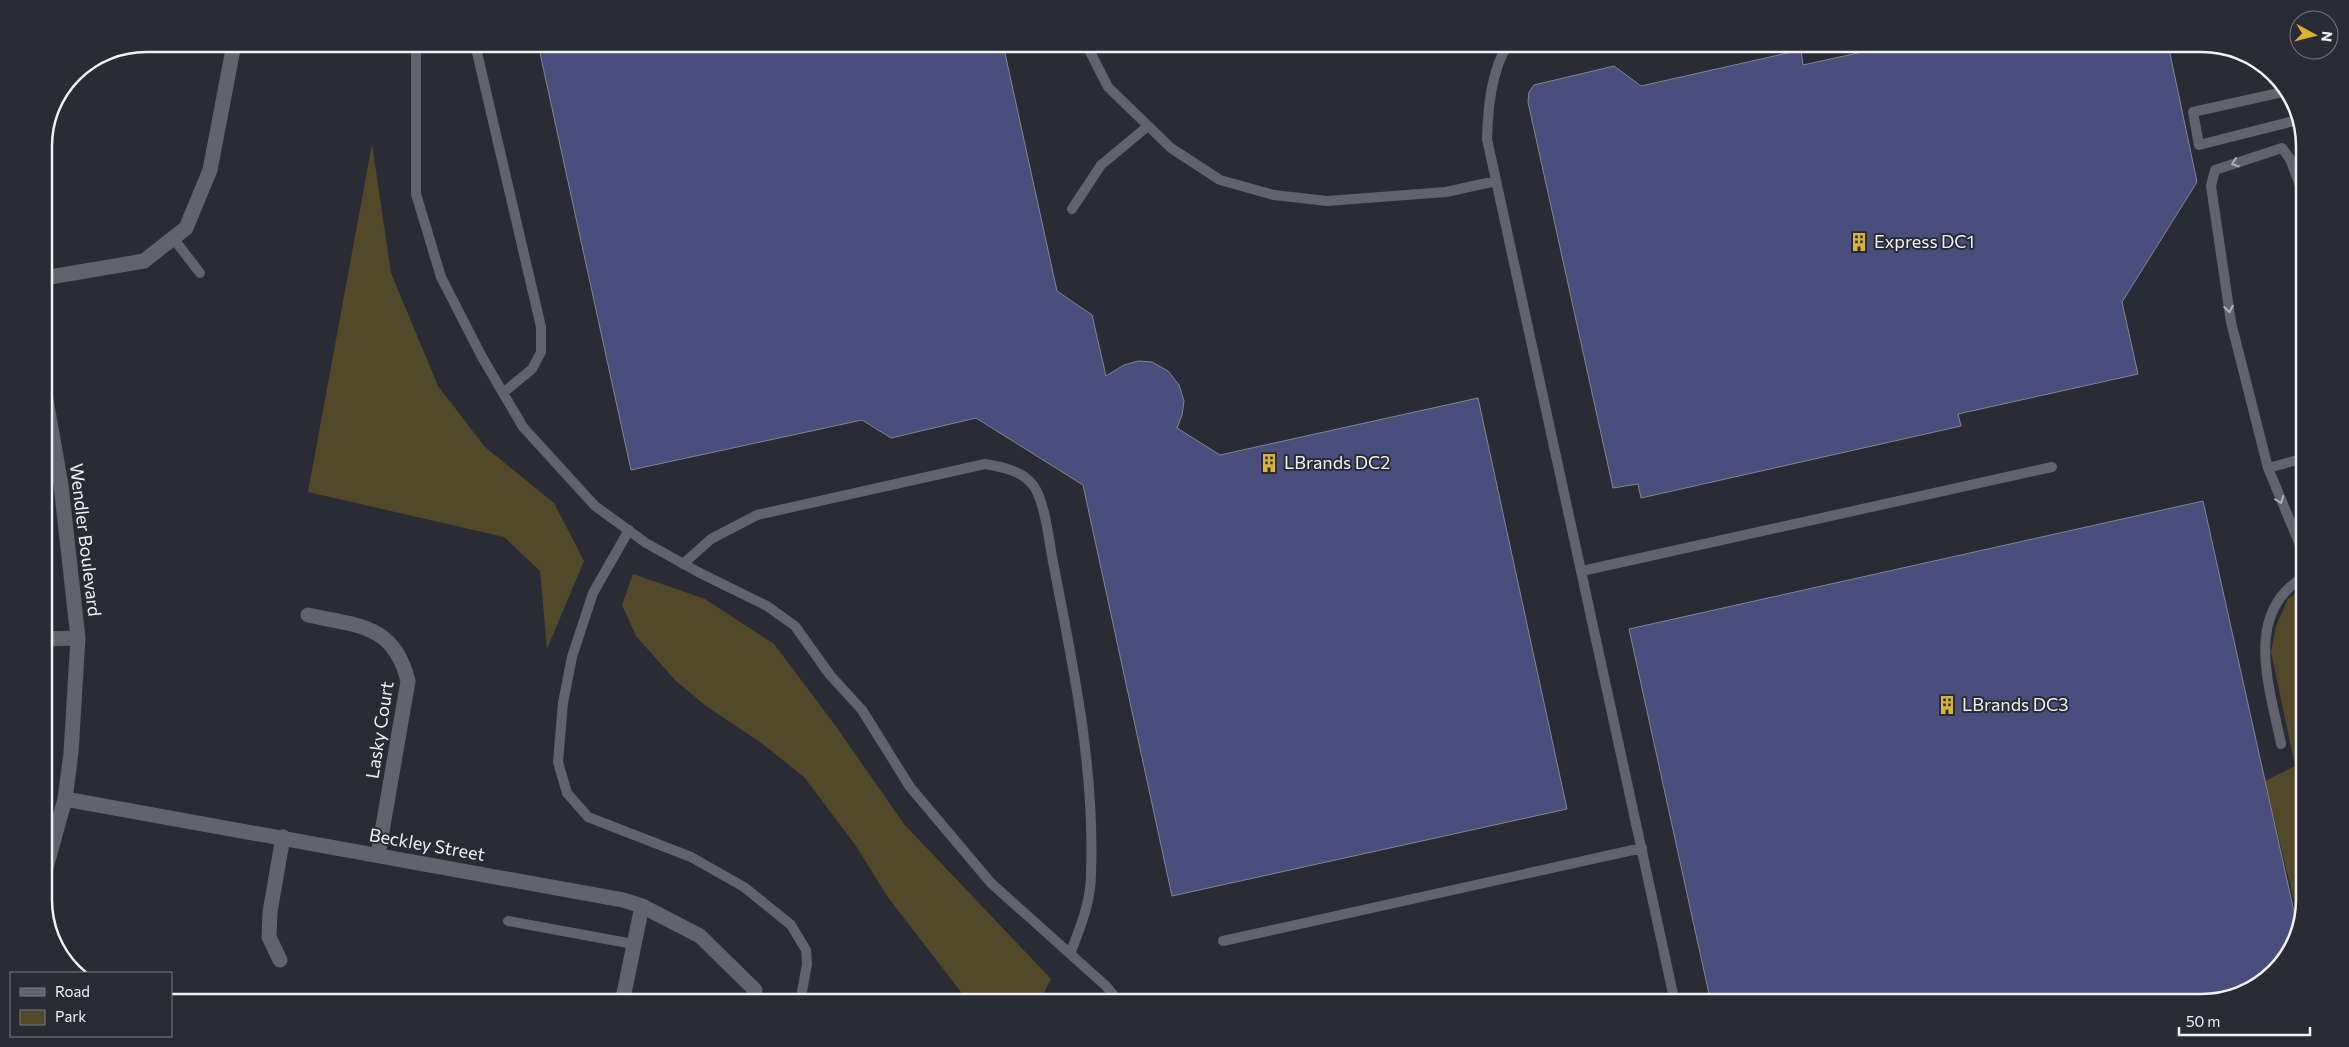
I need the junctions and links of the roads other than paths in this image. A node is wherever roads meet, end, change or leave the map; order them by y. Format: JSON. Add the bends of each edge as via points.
{"nodes":[{"id":1,"x":1503,"y":52,"type":"edge"},
{"id":2,"x":232,"y":53,"type":"edge"},
{"id":3,"x":416,"y":53,"type":"edge"},
{"id":4,"x":477,"y":53,"type":"edge"},
{"id":5,"x":1090,"y":53,"type":"edge"},
{"id":6,"x":2279,"y":93,"type":"edge"},
{"id":7,"x":2293,"y":121,"type":"edge"},
{"id":8,"x":1148,"y":126,"type":"junction"},
{"id":9,"x":2296,"y":175,"type":"edge"},
{"id":10,"x":1496,"y":181,"type":"junction"},
{"id":11,"x":1072,"y":209,"type":"dead end"},
{"id":12,"x":173,"y":238,"type":"junction"},
{"id":13,"x":200,"y":272,"type":"dead end"},
{"id":14,"x":53,"y":276,"type":"edge"},
{"id":15,"x":503,"y":393,"type":"junction"},
{"id":16,"x":53,"y":443,"type":"edge"},
{"id":17,"x":2296,"y":460,"type":"edge"},
{"id":18,"x":2052,"y":466,"type":"dead end"},
{"id":19,"x":2268,"y":468,"type":"junction"},
{"id":20,"x":629,"y":530,"type":"junction"},
{"id":21,"x":2296,"y":536,"type":"edge"},
{"id":22,"x":684,"y":564,"type":"junction"},
{"id":23,"x":1582,"y":571,"type":"junction"},
{"id":24,"x":2296,"y":581,"type":"edge"},
{"id":25,"x":308,"y":615,"type":"dead end"},
{"id":26,"x":78,"y":638,"type":"junction"},
{"id":27,"x":53,"y":639,"type":"edge"},
{"id":28,"x":2281,"y":744,"type":"dead end"},
{"id":29,"x":65,"y":799,"type":"junction"},
{"id":30,"x":283,"y":837,"type":"junction"},
{"id":31,"x":53,"y":842,"type":"edge"},
{"id":32,"x":1642,"y":848,"type":"junction"},
{"id":33,"x":378,"y":855,"type":"junction"},
{"id":34,"x":642,"y":906,"type":"junction"},
{"id":35,"x":508,"y":921,"type":"dead end"},
{"id":36,"x":1223,"y":941,"type":"dead end"},
{"id":37,"x":633,"y":944,"type":"junction"},
{"id":38,"x":1070,"y":954,"type":"junction"},
{"id":39,"x":280,"y":960,"type":"dead end"},
{"id":40,"x":755,"y":990,"type":"dead end"},
{"id":41,"x":624,"y":994,"type":"edge"},
{"id":42,"x":802,"y":994,"type":"edge"},
{"id":43,"x":1113,"y":994,"type":"edge"},
{"id":44,"x":1673,"y":994,"type":"edge"}],
"edges":[{"from":1,"to":10,"type":"lane","via":[[1488,106],[1487,140]]},
{"from":2,"to":12,"type":"street","via":[[210,170],[186,228]]},
{"from":3,"to":15,"type":"lane","via":[[416,194],[441,277]]},
{"from":4,"to":15,"type":"lane","via":[[541,327],[541,352],[532,369]]},
{"from":5,"to":8,"type":"lane","via":[[1108,87]]},
{"from":6,"to":7,"type":"lane","via":[[2193,112],[2199,144]]},
{"from":8,"to":10,"type":"lane","via":[[1170,148],[1220,180],[1274,194],[1327,201],[1446,192]]},
{"from":8,"to":11,"type":"lane","via":[[1101,165]]},
{"from":9,"to":19,"type":"lane","one_way":true,"via":[[2282,148],[2215,170],[2211,186],[2231,322]]},
{"from":10,"to":23,"type":"lane"},
{"from":12,"to":13,"type":"lane"},
{"from":12,"to":14,"type":"street","via":[[144,261]]},
{"from":15,"to":20,"type":"lane","via":[[523,427],[595,506]]},
{"from":16,"to":26,"type":"street","name":"Wendler Boulevard"},
{"from":17,"to":19,"type":"lane"},
{"from":18,"to":23,"type":"lane"},
{"from":19,"to":21,"type":"lane","one_way":true},
{"from":20,"to":22,"type":"lane"},
{"from":20,"to":42,"type":"lane","via":[[593,593],[572,657],[563,703],[558,762],[568,793],[588,817],[691,857],[744,887],[791,925],[806,950]]},
{"from":22,"to":38,"type":"lane","via":[[767,606],[795,626],[830,675],[862,710],[910,787],[991,883]]},
{"from":22,"to":38,"type":"lane","via":[[712,539],[757,515],[985,464],[1012,469],[1033,485],[1042,506],[1079,694],[1088,764],[1092,875],[1086,911]]},
{"from":23,"to":32,"type":"lane"},
{"from":24,"to":28,"type":"lane","via":[[2278,600],[2267,624],[2263,653]]},
{"from":25,"to":33,"type":"street","name":"Lasky Court","via":[[369,629],[391,642],[403,660],[407,690]]},
{"from":26,"to":27,"type":"street"},
{"from":26,"to":29,"type":"street","name":"Wendler Boulevard"},
{"from":29,"to":30,"type":"street","name":"Beckley Street"},
{"from":29,"to":31,"type":"street","name":"Wendler Boulevard"},
{"from":30,"to":33,"type":"street","name":"Beckley Street"},
{"from":30,"to":39,"type":"street","via":[[269,937]]},
{"from":32,"to":36,"type":"lane"},
{"from":32,"to":44,"type":"lane"},
{"from":33,"to":34,"type":"street","name":"Beckley Street"},
{"from":34,"to":37,"type":"street"},
{"from":34,"to":40,"type":"street","name":"Beckley Street","via":[[700,936]]},
{"from":35,"to":37,"type":"lane"},
{"from":37,"to":41,"type":"street"},
{"from":38,"to":43,"type":"lane"}]}
